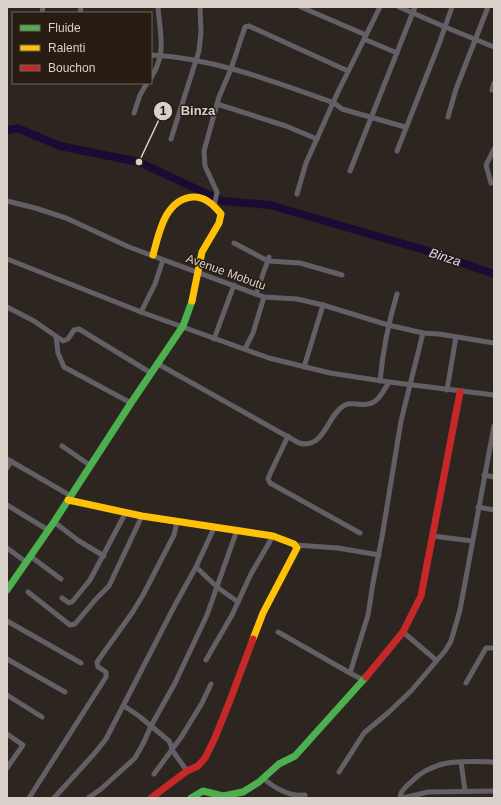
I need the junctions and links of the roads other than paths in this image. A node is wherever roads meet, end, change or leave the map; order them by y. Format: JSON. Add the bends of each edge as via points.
{"nodes":[{"id":1,"x":158,"y":7,"type":"edge"},
{"id":2,"x":200,"y":7,"type":"edge"},
{"id":3,"x":301,"y":7,"type":"edge"},
{"id":4,"x":380,"y":7,"type":"edge"},
{"id":5,"x":399,"y":7,"type":"edge"},
{"id":6,"x":415,"y":7,"type":"edge"},
{"id":7,"x":452,"y":7,"type":"edge"},
{"id":8,"x":488,"y":7,"type":"edge"},
{"id":9,"x":412,"y":13,"type":"junction"},
{"id":10,"x":445,"y":27,"type":"junction"},
{"id":11,"x":365,"y":37,"type":"junction"},
{"id":12,"x":476,"y":39,"type":"junction"},
{"id":13,"x":494,"y":47,"type":"edge"},
{"id":14,"x":396,"y":53,"type":"junction"},
{"id":15,"x":152,"y":55,"type":"edge"},
{"id":16,"x":161,"y":56,"type":"junction"},
{"id":17,"x":196,"y":61,"type":"junction"},
{"id":18,"x":231,"y":70,"type":"junction"},
{"id":19,"x":348,"y":71,"type":"junction"},
{"id":20,"x":152,"y":76,"type":"edge"},
{"id":21,"x":494,"y":83,"type":"edge"},
{"id":22,"x":147,"y":84,"type":"edge"},
{"id":23,"x":492,"y":90,"type":"dead end"},
{"id":24,"x":334,"y":103,"type":"junction"},
{"id":25,"x":217,"y":104,"type":"junction"},
{"id":26,"x":134,"y":113,"type":"dead end"},
{"id":27,"x":372,"y":116,"type":"junction"},
{"id":28,"x":448,"y":117,"type":"dead end"},
{"id":29,"x":405,"y":127,"type":"junction"},
{"id":30,"x":171,"y":139,"type":"dead end"},
{"id":31,"x":317,"y":140,"type":"junction"},
{"id":32,"x":494,"y":149,"type":"edge"},
{"id":33,"x":397,"y":150,"type":"dead end"},
{"id":34,"x":350,"y":171,"type":"dead end"},
{"id":35,"x":491,"y":183,"type":"dead end"},
{"id":36,"x":297,"y":194,"type":"dead end"},
{"id":37,"x":7,"y":201,"type":"edge"},
{"id":38,"x":215,"y":201,"type":"junction"},
{"id":39,"x":234,"y":243,"type":"dead end"},
{"id":40,"x":152,"y":255,"type":"junction"},
{"id":41,"x":7,"y":259,"type":"edge"},
{"id":42,"x":269,"y":259,"type":"junction"},
{"id":43,"x":163,"y":260,"type":"junction"},
{"id":44,"x":198,"y":272,"type":"junction"},
{"id":45,"x":342,"y":275,"type":"dead end"},
{"id":46,"x":234,"y":286,"type":"junction"},
{"id":47,"x":256,"y":294,"type":"junction"},
{"id":48,"x":397,"y":294,"type":"dead end"},
{"id":49,"x":264,"y":297,"type":"junction"},
{"id":50,"x":323,"y":305,"type":"junction"},
{"id":51,"x":7,"y":307,"type":"edge"},
{"id":52,"x":141,"y":312,"type":"junction"},
{"id":53,"x":388,"y":325,"type":"junction"},
{"id":54,"x":183,"y":326,"type":"junction"},
{"id":55,"x":424,"y":332,"type":"junction"},
{"id":56,"x":56,"y":337,"type":"junction"},
{"id":57,"x":456,"y":337,"type":"junction"},
{"id":58,"x":214,"y":339,"type":"junction"},
{"id":59,"x":494,"y":343,"type":"edge"},
{"id":60,"x":245,"y":349,"type":"junction"},
{"id":61,"x":158,"y":364,"type":"junction"},
{"id":62,"x":304,"y":367,"type":"junction"},
{"id":63,"x":152,"y":373,"type":"junction"},
{"id":64,"x":380,"y":381,"type":"junction"},
{"id":65,"x":389,"y":382,"type":"junction"},
{"id":66,"x":410,"y":385,"type":"junction"},
{"id":67,"x":447,"y":390,"type":"junction"},
{"id":68,"x":460,"y":392,"type":"junction"},
{"id":69,"x":494,"y":395,"type":"edge"},
{"id":70,"x":131,"y":403,"type":"junction"},
{"id":71,"x":494,"y":426,"type":"edge"},
{"id":72,"x":288,"y":436,"type":"junction"},
{"id":73,"x":492,"y":445,"type":"edge"},
{"id":74,"x":62,"y":446,"type":"dead end"},
{"id":75,"x":9,"y":460,"type":"edge"},
{"id":76,"x":90,"y":466,"type":"junction"},
{"id":77,"x":7,"y":468,"type":"edge"},
{"id":78,"x":484,"y":475,"type":"junction"},
{"id":79,"x":494,"y":477,"type":"edge"},
{"id":80,"x":70,"y":498,"type":"junction"},
{"id":81,"x":7,"y":505,"type":"edge"},
{"id":82,"x":478,"y":507,"type":"junction"},
{"id":83,"x":494,"y":510,"type":"edge"},
{"id":84,"x":126,"y":512,"type":"junction"},
{"id":85,"x":142,"y":516,"type":"junction"},
{"id":86,"x":54,"y":522,"type":"junction"},
{"id":87,"x":177,"y":522,"type":"junction"},
{"id":88,"x":214,"y":528,"type":"junction"},
{"id":89,"x":48,"y":530,"type":"junction"},
{"id":90,"x":237,"y":530,"type":"junction"},
{"id":91,"x":360,"y":533,"type":"dead end"},
{"id":92,"x":273,"y":536,"type":"junction"},
{"id":93,"x":433,"y":536,"type":"junction"},
{"id":94,"x":472,"y":541,"type":"junction"},
{"id":95,"x":295,"y":545,"type":"junction"},
{"id":96,"x":7,"y":548,"type":"edge"},
{"id":97,"x":379,"y":555,"type":"junction"},
{"id":98,"x":104,"y":556,"type":"junction"},
{"id":99,"x":28,"y":559,"type":"junction"},
{"id":100,"x":196,"y":567,"type":"junction"},
{"id":101,"x":61,"y":579,"type":"dead end"},
{"id":102,"x":217,"y":587,"type":"junction"},
{"id":103,"x":7,"y":590,"type":"edge"},
{"id":104,"x":28,"y":592,"type":"dead end"},
{"id":105,"x":62,"y":598,"type":"dead end"},
{"id":106,"x":238,"y":602,"type":"junction"},
{"id":107,"x":7,"y":620,"type":"edge"},
{"id":108,"x":278,"y":632,"type":"dead end"},
{"id":109,"x":403,"y":632,"type":"junction"},
{"id":110,"x":494,"y":648,"type":"edge"},
{"id":111,"x":7,"y":658,"type":"edge"},
{"id":112,"x":206,"y":660,"type":"dead end"},
{"id":113,"x":436,"y":660,"type":"junction"},
{"id":114,"x":81,"y":663,"type":"dead end"},
{"id":115,"x":350,"y":673,"type":"junction"},
{"id":116,"x":363,"y":680,"type":"junction"},
{"id":117,"x":466,"y":683,"type":"dead end"},
{"id":118,"x":210,"y":684,"type":"dead end"},
{"id":119,"x":65,"y":692,"type":"dead end"},
{"id":120,"x":7,"y":695,"type":"edge"},
{"id":121,"x":124,"y":706,"type":"junction"},
{"id":122,"x":42,"y":718,"type":"dead end"},
{"id":123,"x":151,"y":726,"type":"junction"},
{"id":124,"x":7,"y":734,"type":"edge"},
{"id":125,"x":172,"y":750,"type":"junction"},
{"id":126,"x":7,"y":756,"type":"edge"},
{"id":127,"x":13,"y":760,"type":"junction"},
{"id":128,"x":461,"y":762,"type":"junction"},
{"id":129,"x":494,"y":762,"type":"edge"},
{"id":130,"x":7,"y":768,"type":"edge"},
{"id":131,"x":187,"y":771,"type":"junction"},
{"id":132,"x":339,"y":772,"type":"dead end"},
{"id":133,"x":154,"y":774,"type":"dead end"},
{"id":134,"x":263,"y":778,"type":"junction"},
{"id":135,"x":465,"y":791,"type":"junction"},
{"id":136,"x":494,"y":791,"type":"edge"},
{"id":137,"x":305,"y":795,"type":"dead end"},
{"id":138,"x":29,"y":798,"type":"edge"},
{"id":139,"x":54,"y":798,"type":"edge"},
{"id":140,"x":88,"y":798,"type":"edge"},
{"id":141,"x":151,"y":798,"type":"edge"},
{"id":142,"x":191,"y":798,"type":"edge"},
{"id":143,"x":400,"y":798,"type":"edge"},
{"id":144,"x":403,"y":798,"type":"edge"}],
"edges":[{"from":1,"to":16,"type":"street"},
{"from":2,"to":17,"type":"street","via":[[199,51]]},
{"from":3,"to":11,"type":"street"},
{"from":4,"to":11,"type":"street"},
{"from":5,"to":9,"type":"street"},
{"from":6,"to":9,"type":"street"},
{"from":7,"to":10,"type":"street"},
{"from":8,"to":12,"type":"street"},
{"from":9,"to":10,"type":"street"},
{"from":9,"to":14,"type":"street"},
{"from":10,"to":12,"type":"street"},
{"from":10,"to":29,"type":"street"},
{"from":11,"to":14,"type":"street"},
{"from":11,"to":19,"type":"street"},
{"from":12,"to":13,"type":"street"},
{"from":12,"to":28,"type":"street"},
{"from":14,"to":27,"type":"street"},
{"from":15,"to":16,"type":"street"},
{"from":16,"to":17,"type":"street"},
{"from":16,"to":20,"type":"street"},
{"from":17,"to":18,"type":"street"},
{"from":17,"to":30,"type":"street"},
{"from":18,"to":19,"type":"street","via":[[244,29],[248,26]]},
{"from":18,"to":24,"type":"street","via":[[267,79]]},
{"from":18,"to":25,"type":"street"},
{"from":19,"to":24,"type":"street"},
{"from":21,"to":23,"type":"street"},
{"from":22,"to":26,"type":"street","via":[[140,95]]},
{"from":24,"to":27,"type":"street","via":[[342,109]]},
{"from":24,"to":31,"type":"street"},
{"from":25,"to":31,"type":"street","via":[[286,126]]},
{"from":25,"to":38,"type":"street","via":[[204,159],[217,192]]},
{"from":27,"to":29,"type":"street"},
{"from":27,"to":34,"type":"street"},
{"from":29,"to":33,"type":"street"},
{"from":31,"to":36,"type":"street","via":[[306,163]]},
{"from":32,"to":35,"type":"street","via":[[486,165]]},
{"from":37,"to":40,"type":"street","name":"Avenue Mobutu","via":[[66,218]]},
{"from":38,"to":40,"type":"street","via":[[199,197],[187,198],[176,203],[169,211]]},
{"from":38,"to":44,"type":"street","via":[[222,216],[202,252]]},
{"from":39,"to":42,"type":"street"},
{"from":40,"to":43,"type":"street","name":"Avenue Mobutu"},
{"from":41,"to":52,"type":"street"},
{"from":42,"to":45,"type":"street","via":[[300,263]]},
{"from":42,"to":47,"type":"street"},
{"from":43,"to":44,"type":"street","name":"Avenue Mobutu"},
{"from":43,"to":52,"type":"street"},
{"from":44,"to":46,"type":"street","name":"Avenue Mobutu"},
{"from":44,"to":54,"type":"street","via":[[190,312]]},
{"from":46,"to":47,"type":"street","name":"Avenue Mobutu"},
{"from":46,"to":58,"type":"street"},
{"from":47,"to":49,"type":"street","name":"Avenue Mobutu"},
{"from":48,"to":53,"type":"street"},
{"from":49,"to":50,"type":"street","name":"Avenue Mobutu","via":[[298,299]]},
{"from":49,"to":60,"type":"street","via":[[253,333]]},
{"from":50,"to":53,"type":"street","name":"Avenue Mobutu"},
{"from":50,"to":62,"type":"street"},
{"from":51,"to":56,"type":"street","via":[[34,321]]},
{"from":52,"to":54,"type":"street"},
{"from":53,"to":55,"type":"street","name":"Avenue Mobutu"},
{"from":53,"to":64,"type":"street"},
{"from":54,"to":58,"type":"street"},
{"from":54,"to":61,"type":"street"},
{"from":55,"to":57,"type":"street","name":"Avenue Mobutu"},
{"from":55,"to":66,"type":"street"},
{"from":56,"to":63,"type":"street","via":[[66,340],[74,330],[79,329]]},
{"from":56,"to":70,"type":"street","via":[[58,353],[64,367]]},
{"from":57,"to":59,"type":"street","name":"Avenue Mobutu"},
{"from":57,"to":67,"type":"street"},
{"from":58,"to":60,"type":"street"},
{"from":60,"to":62,"type":"street"},
{"from":61,"to":63,"type":"street"},
{"from":61,"to":72,"type":"street"},
{"from":62,"to":64,"type":"street"},
{"from":63,"to":70,"type":"street"},
{"from":64,"to":65,"type":"street"},
{"from":65,"to":66,"type":"street"},
{"from":65,"to":72,"type":"street","via":[[374,402],[363,405],[349,403],[342,407],[313,442],[304,444]]},
{"from":66,"to":67,"type":"street"},
{"from":66,"to":97,"type":"street","via":[[401,421]]},
{"from":67,"to":68,"type":"street"},
{"from":68,"to":69,"type":"street"},
{"from":68,"to":93,"type":"street"},
{"from":70,"to":76,"type":"street"},
{"from":71,"to":73,"type":"street"},
{"from":72,"to":91,"type":"street","via":[[268,479],[270,484]]},
{"from":73,"to":78,"type":"street"},
{"from":74,"to":76,"type":"street"},
{"from":75,"to":77,"type":"street"},
{"from":75,"to":80,"type":"street"},
{"from":76,"to":80,"type":"street"},
{"from":78,"to":79,"type":"street"},
{"from":78,"to":82,"type":"street"},
{"from":80,"to":84,"type":"street"},
{"from":80,"to":86,"type":"street"},
{"from":81,"to":89,"type":"street"},
{"from":82,"to":83,"type":"street"},
{"from":82,"to":94,"type":"street"},
{"from":84,"to":85,"type":"street"},
{"from":84,"to":98,"type":"street"},
{"from":85,"to":87,"type":"street"},
{"from":85,"to":104,"type":"street","via":[[109,586],[75,624],[70,625]]},
{"from":86,"to":89,"type":"street"},
{"from":86,"to":98,"type":"street"},
{"from":87,"to":88,"type":"street"},
{"from":87,"to":138,"type":"street","via":[[174,535],[143,595],[97,662],[98,667],[106,672],[106,677]]},
{"from":88,"to":90,"type":"street"},
{"from":88,"to":100,"type":"street"},
{"from":89,"to":99,"type":"street"},
{"from":90,"to":92,"type":"street"},
{"from":90,"to":102,"type":"street"},
{"from":92,"to":95,"type":"street"},
{"from":92,"to":106,"type":"street"},
{"from":93,"to":94,"type":"street"},
{"from":93,"to":109,"type":"street","via":[[421,596]]},
{"from":94,"to":113,"type":"street","via":[[455,630],[445,651]]},
{"from":95,"to":97,"type":"street","via":[[338,548]]},
{"from":95,"to":131,"type":"street","via":[[297,548],[260,619],[214,740],[201,763]]},
{"from":96,"to":99,"type":"street"},
{"from":97,"to":115,"type":"street","via":[[368,614]]},
{"from":98,"to":105,"type":"street","via":[[90,580],[72,602],[69,603]]},
{"from":99,"to":101,"type":"street"},
{"from":99,"to":103,"type":"street"},
{"from":100,"to":102,"type":"street"},
{"from":100,"to":121,"type":"street"},
{"from":102,"to":106,"type":"street"},
{"from":102,"to":123,"type":"street","via":[[205,620]]},
{"from":106,"to":112,"type":"street"},
{"from":107,"to":114,"type":"street"},
{"from":108,"to":115,"type":"street"},
{"from":109,"to":113,"type":"street"},
{"from":109,"to":116,"type":"street"},
{"from":110,"to":117,"type":"street","via":[[486,648]]},
{"from":111,"to":119,"type":"street"},
{"from":113,"to":132,"type":"street","via":[[411,690],[364,733]]},
{"from":115,"to":116,"type":"street"},
{"from":116,"to":134,"type":"street","via":[[295,756],[279,764]]},
{"from":118,"to":125,"type":"street","via":[[192,722]]},
{"from":120,"to":122,"type":"street"},
{"from":121,"to":123,"type":"street"},
{"from":121,"to":139,"type":"street","via":[[102,744]]},
{"from":123,"to":125,"type":"street","via":[[170,743]]},
{"from":123,"to":140,"type":"street","via":[[135,758]]},
{"from":124,"to":127,"type":"street","via":[[23,745]]},
{"from":125,"to":131,"type":"street"},
{"from":125,"to":133,"type":"street"},
{"from":126,"to":127,"type":"street"},
{"from":127,"to":130,"type":"street"},
{"from":128,"to":129,"type":"street"},
{"from":128,"to":135,"type":"street"},
{"from":128,"to":143,"type":"street","via":[[449,762],[428,768],[418,774],[400,794]]},
{"from":131,"to":141,"type":"street"},
{"from":134,"to":137,"type":"street","via":[[281,791]]},
{"from":134,"to":142,"type":"street","via":[[243,792],[223,796],[204,791]]},
{"from":135,"to":136,"type":"street"},
{"from":135,"to":144,"type":"street","via":[[428,792]]}]}
